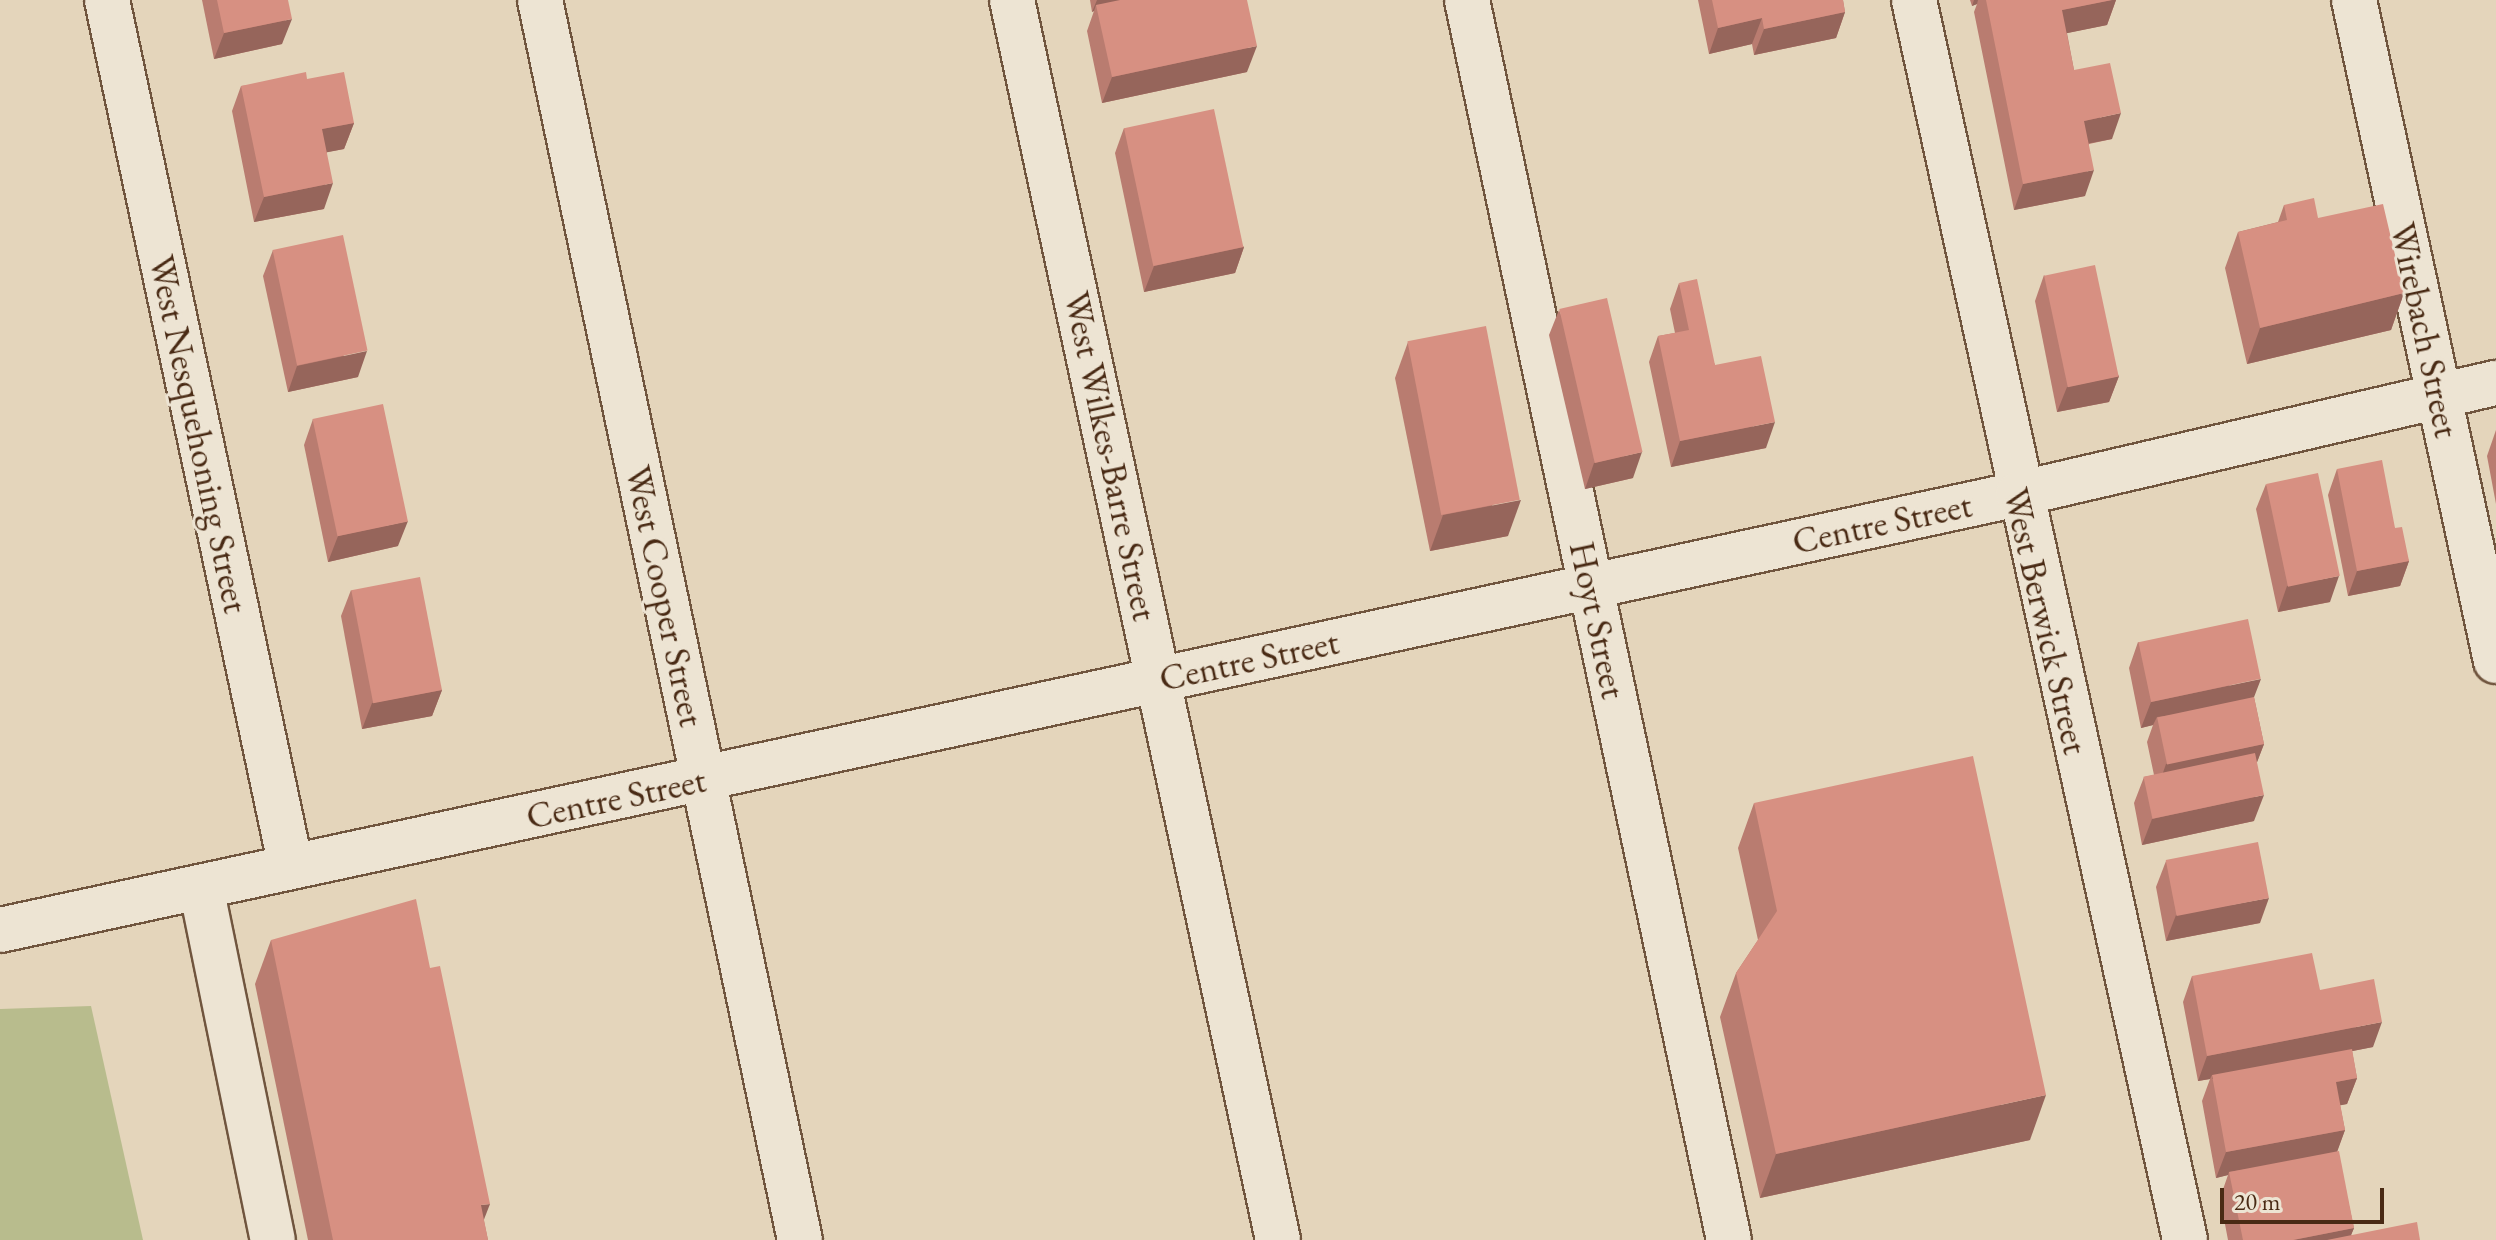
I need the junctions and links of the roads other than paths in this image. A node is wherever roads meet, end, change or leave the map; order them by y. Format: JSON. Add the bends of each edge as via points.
{"nodes":[{"id":1,"x":107,"y":0,"type":"edge"},
{"id":2,"x":540,"y":0,"type":"edge"},
{"id":3,"x":1012,"y":0,"type":"edge"},
{"id":4,"x":1467,"y":0,"type":"edge"},
{"id":5,"x":1914,"y":0,"type":"edge"},
{"id":6,"x":2354,"y":0,"type":"edge"},
{"id":7,"x":2496,"y":383,"type":"edge"},
{"id":8,"x":2440,"y":396,"type":"junction"},
{"id":9,"x":2018,"y":494,"type":"junction"},
{"id":10,"x":1591,"y":586,"type":"junction"},
{"id":11,"x":2496,"y":661,"type":"edge"},
{"id":12,"x":1159,"y":680,"type":"junction"},
{"id":13,"x":704,"y":778,"type":"junction"},
{"id":14,"x":291,"y":867,"type":"junction"},
{"id":15,"x":201,"y":887,"type":"junction"},
{"id":16,"x":0,"y":930,"type":"edge"},
{"id":17,"x":273,"y":1240,"type":"edge"},
{"id":18,"x":800,"y":1240,"type":"edge"},
{"id":19,"x":1278,"y":1240,"type":"edge"},
{"id":20,"x":1729,"y":1240,"type":"edge"},
{"id":21,"x":2185,"y":1240,"type":"edge"}],
"edges":[{"from":1,"to":14,"type":"street","name":"West Nesquehoning Street"},
{"from":2,"to":13,"type":"street","name":"West Cooper Street"},
{"from":3,"to":12,"type":"street","name":"West Wilkes-Barre Street"},
{"from":4,"to":10,"type":"street","name":"Hoyt Street"},
{"from":5,"to":9,"type":"street","name":"West Berwick Street"},
{"from":6,"to":8,"type":"street","name":"Wirebach Street"},
{"from":7,"to":8,"type":"street","name":"Centre Street"},
{"from":8,"to":9,"type":"street","name":"Centre Street"},
{"from":8,"to":11,"type":"street","name":"Wirebach Street"},
{"from":9,"to":10,"type":"street","name":"Centre Street"},
{"from":9,"to":21,"type":"street","name":"West Berwick Street"},
{"from":10,"to":12,"type":"street","name":"Centre Street"},
{"from":10,"to":20,"type":"street","name":"Hoyt Street"},
{"from":12,"to":13,"type":"street","name":"Centre Street"},
{"from":12,"to":19,"type":"street","name":"West Wilkes-Barre Street"},
{"from":13,"to":14,"type":"street","name":"Centre Street"},
{"from":13,"to":18,"type":"street","name":"West Cooper Street"},
{"from":14,"to":15,"type":"street","name":"Centre Street"},
{"from":15,"to":16,"type":"street","name":"Centre Street"},
{"from":15,"to":17,"type":"street"}]}
